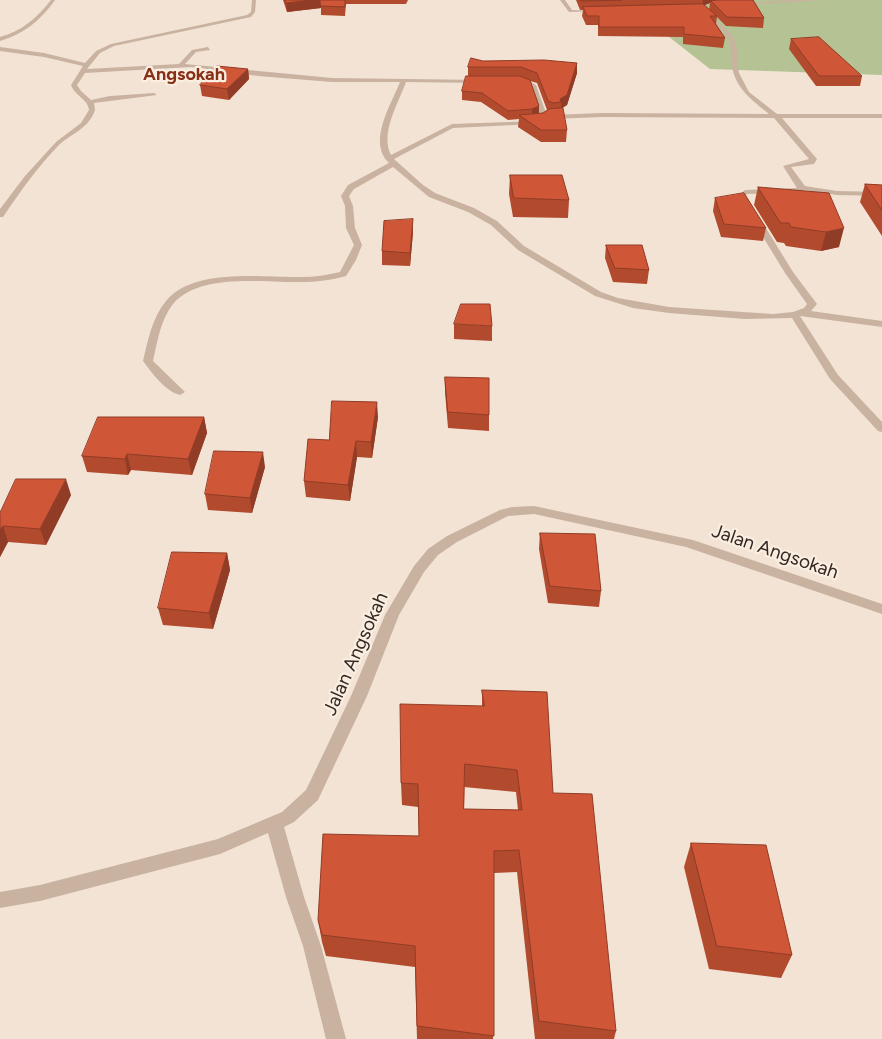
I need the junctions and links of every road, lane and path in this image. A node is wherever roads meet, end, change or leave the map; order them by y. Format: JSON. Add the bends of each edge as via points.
{"nodes":[{"id":1,"x":53,"y":0,"type":"edge"},
{"id":2,"x":254,"y":0,"type":"edge"},
{"id":3,"x":562,"y":0,"type":"edge"},
{"id":4,"x":822,"y":0,"type":"edge"},
{"id":5,"x":736,"y":4,"type":"edge"},
{"id":6,"x":712,"y":5,"type":"edge"},
{"id":7,"x":606,"y":11,"type":"edge"},
{"id":8,"x":0,"y":39,"type":"edge"},
{"id":9,"x":0,"y":49,"type":"edge"},
{"id":10,"x":208,"y":49,"type":"dead end"},
{"id":11,"x":244,"y":64,"type":"dead end"},
{"id":12,"x":181,"y":65,"type":"junction"},
{"id":13,"x":83,"y":68,"type":"junction"},
{"id":14,"x":258,"y":74,"type":"junction"},
{"id":15,"x":505,"y":80,"type":"edge"},
{"id":16,"x":403,"y":81,"type":"junction"},
{"id":17,"x":491,"y":81,"type":"edge"},
{"id":18,"x":154,"y":95,"type":"dead end"},
{"id":19,"x":91,"y":102,"type":"junction"},
{"id":20,"x":775,"y":115,"type":"junction"},
{"id":21,"x":547,"y":116,"type":"junction"},
{"id":22,"x":882,"y":116,"type":"edge"},
{"id":23,"x":391,"y":161,"type":"junction"},
{"id":24,"x":802,"y":188,"type":"junction"},
{"id":25,"x":882,"y":194,"type":"edge"},
{"id":26,"x":0,"y":215,"type":"edge"},
{"id":27,"x":798,"y":314,"type":"junction"},
{"id":28,"x":882,"y":324,"type":"edge"},
{"id":29,"x":180,"y":392,"type":"dead end"},
{"id":30,"x":882,"y":429,"type":"edge"},
{"id":31,"x":882,"y":609,"type":"edge"},
{"id":32,"x":274,"y":823,"type":"junction"},
{"id":33,"x":0,"y":900,"type":"edge"},
{"id":34,"x":336,"y":1039,"type":"edge"}],
"edges":[{"from":1,"to":8,"type":"street","via":[[44,14],[22,31]]},
{"from":2,"to":13,"type":"street","via":[[253,12],[249,16],[112,46]]},
{"from":3,"to":7,"type":"street","via":[[573,12]]},
{"from":4,"to":5,"type":"street"},
{"from":6,"to":20,"type":"street","via":[[699,9],[730,36],[736,73],[747,93]]},
{"from":9,"to":13,"type":"street","via":[[44,55]]},
{"from":10,"to":12,"type":"street","via":[[194,51]]},
{"from":11,"to":14,"type":"street","via":[[262,67]]},
{"from":12,"to":13,"type":"street"},
{"from":12,"to":14,"type":"street"},
{"from":13,"to":19,"type":"street","via":[[74,87]]},
{"from":14,"to":16,"type":"street"},
{"from":15,"to":21,"type":"street","via":[[534,86],[542,114]]},
{"from":16,"to":17,"type":"street"},
{"from":16,"to":23,"type":"street","via":[[384,136],[384,149]]},
{"from":18,"to":19,"type":"street"},
{"from":19,"to":26,"type":"street","via":[[92,111],[85,122],[58,144],[23,182]]},
{"from":20,"to":21,"type":"street"},
{"from":20,"to":22,"type":"street"},
{"from":20,"to":24,"type":"street","via":[[813,158],[811,162],[787,166]]},
{"from":21,"to":23,"type":"street","via":[[532,122],[452,126]]},
{"from":23,"to":27,"type":"street","via":[[432,195],[494,223],[521,248],[598,294],[669,310],[773,317]]},
{"from":23,"to":29,"type":"street","via":[[352,187],[345,196],[351,210],[351,230],[358,245],[343,274],[327,279],[227,280],[196,285],[176,295],[157,325],[148,361],[166,382]]},
{"from":24,"to":25,"type":"street"},
{"from":24,"to":27,"type":"street","via":[[792,192],[745,192],[742,196],[812,304]]},
{"from":27,"to":28,"type":"street"},
{"from":27,"to":30,"type":"street","via":[[834,377]]},
{"from":31,"to":32,"type":"street","name":"Jalan Angsokah","via":[[688,543],[534,510],[504,513],[452,539],[433,552],[420,569],[392,615],[359,696],[312,795],[288,817]]},
{"from":32,"to":33,"type":"street","name":"Jalan Angsokah","via":[[220,846],[40,893]]},
{"from":32,"to":34,"type":"street","via":[[312,946]]}]}
